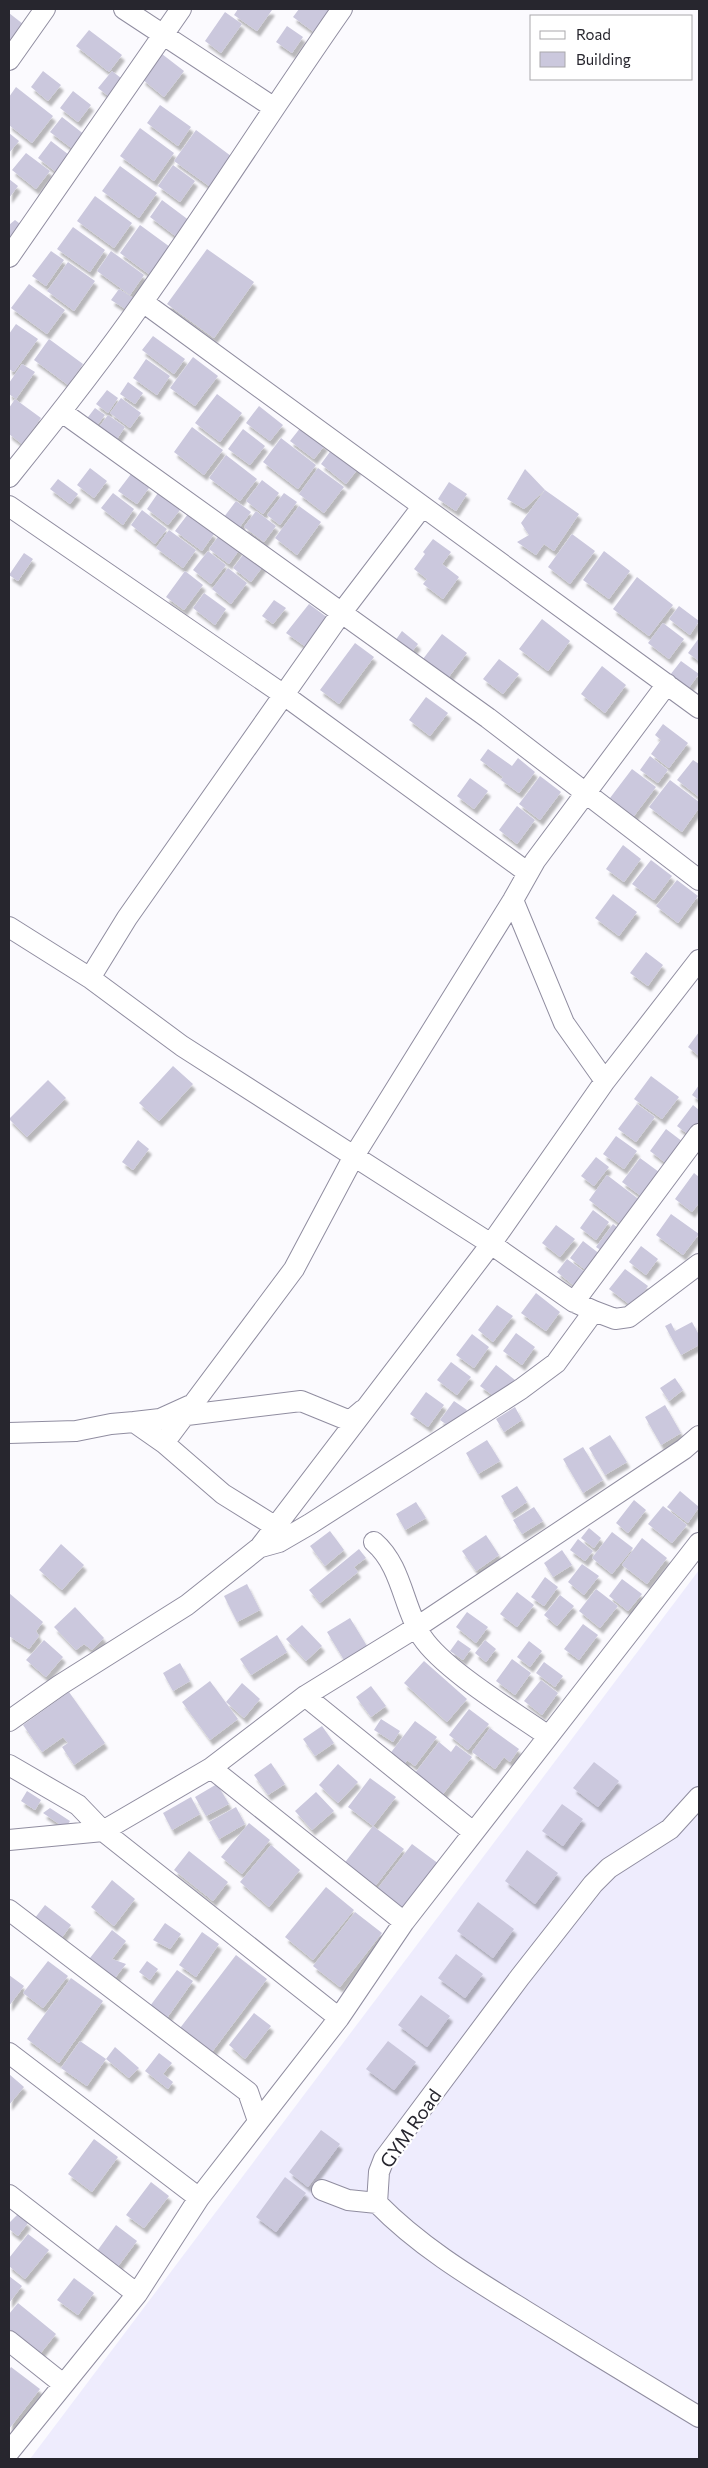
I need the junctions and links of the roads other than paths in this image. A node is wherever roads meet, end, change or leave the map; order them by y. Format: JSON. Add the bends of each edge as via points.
{"nodes":[{"id":1,"x":45,"y":9,"type":"edge"},
{"id":2,"x":124,"y":9,"type":"edge"},
{"id":3,"x":181,"y":9,"type":"edge"},
{"id":4,"x":342,"y":9,"type":"edge"},
{"id":5,"x":162,"y":36,"type":"junction"},
{"id":6,"x":9,"y":60,"type":"edge"},
{"id":7,"x":273,"y":107,"type":"junction"},
{"id":8,"x":9,"y":257,"type":"edge"},
{"id":9,"x":143,"y":302,"type":"junction"},
{"id":10,"x":62,"y":412,"type":"junction"},
{"id":11,"x":9,"y":476,"type":"edge"},
{"id":12,"x":9,"y":506,"type":"edge"},
{"id":13,"x":422,"y":507,"type":"junction"},
{"id":14,"x":342,"y":612,"type":"junction"},
{"id":15,"x":667,"y":684,"type":"junction"},
{"id":16,"x":284,"y":695,"type":"junction"},
{"id":17,"x":699,"y":708,"type":"edge"},
{"id":18,"x":585,"y":792,"type":"junction"},
{"id":19,"x":528,"y":872,"type":"junction"},
{"id":20,"x":699,"y":880,"type":"edge"},
{"id":21,"x":513,"y":900,"type":"junction"},
{"id":22,"x":9,"y":927,"type":"edge"},
{"id":23,"x":699,"y":960,"type":"edge"},
{"id":24,"x":90,"y":978,"type":"junction"},
{"id":25,"x":605,"y":1082,"type":"junction"},
{"id":26,"x":699,"y":1134,"type":"edge"},
{"id":27,"x":354,"y":1156,"type":"junction"},
{"id":28,"x":491,"y":1244,"type":"junction"},
{"id":29,"x":699,"y":1264,"type":"edge"},
{"id":30,"x":574,"y":1302,"type":"junction"},
{"id":31,"x":594,"y":1311,"type":"junction"},
{"id":32,"x":370,"y":1404,"type":"junction"},
{"id":33,"x":192,"y":1408,"type":"junction"},
{"id":34,"x":134,"y":1422,"type":"junction"},
{"id":35,"x":9,"y":1433,"type":"edge"},
{"id":36,"x":699,"y":1436,"type":"edge"},
{"id":37,"x":164,"y":1443,"type":"junction"},
{"id":38,"x":276,"y":1527,"type":"junction"},
{"id":39,"x":374,"y":1542,"type":"dead end"},
{"id":40,"x":699,"y":1543,"type":"edge"},
{"id":41,"x":260,"y":1547,"type":"junction"},
{"id":42,"x":417,"y":1627,"type":"junction"},
{"id":43,"x":305,"y":1696,"type":"junction"},
{"id":44,"x":9,"y":1721,"type":"edge"},
{"id":45,"x":548,"y":1736,"type":"junction"},
{"id":46,"x":9,"y":1765,"type":"edge"},
{"id":47,"x":211,"y":1768,"type":"junction"},
{"id":48,"x":699,"y":1797,"type":"edge"},
{"id":49,"x":103,"y":1832,"type":"junction"},
{"id":50,"x":473,"y":1832,"type":"junction"},
{"id":51,"x":9,"y":1840,"type":"edge"},
{"id":52,"x":9,"y":1910,"type":"edge"},
{"id":53,"x":404,"y":1922,"type":"junction"},
{"id":54,"x":339,"y":2018,"type":"junction"},
{"id":55,"x":9,"y":2053,"type":"edge"},
{"id":56,"x":248,"y":2092,"type":"junction"},
{"id":57,"x":280,"y":2093,"type":"junction"},
{"id":58,"x":258,"y":2121,"type":"junction"},
{"id":59,"x":322,"y":2190,"type":"dead end"},
{"id":60,"x":9,"y":2195,"type":"edge"},
{"id":61,"x":199,"y":2198,"type":"junction"},
{"id":62,"x":377,"y":2203,"type":"junction"},
{"id":63,"x":137,"y":2294,"type":"junction"},
{"id":64,"x":9,"y":2341,"type":"edge"},
{"id":65,"x":63,"y":2384,"type":"junction"},
{"id":66,"x":699,"y":2417,"type":"edge"},
{"id":67,"x":9,"y":2452,"type":"edge"}],
"edges":[{"from":1,"to":6,"type":"street"},
{"from":2,"to":5,"type":"street"},
{"from":3,"to":5,"type":"street"},
{"from":4,"to":7,"type":"street"},
{"from":5,"to":7,"type":"street"},
{"from":5,"to":8,"type":"street"},
{"from":7,"to":9,"type":"street"},
{"from":9,"to":10,"type":"street"},
{"from":9,"to":13,"type":"street"},
{"from":10,"to":11,"type":"street"},
{"from":10,"to":14,"type":"street"},
{"from":12,"to":16,"type":"street"},
{"from":13,"to":14,"type":"street"},
{"from":13,"to":15,"type":"street"},
{"from":14,"to":16,"type":"street"},
{"from":14,"to":18,"type":"street"},
{"from":15,"to":17,"type":"street"},
{"from":15,"to":18,"type":"street"},
{"from":16,"to":19,"type":"street"},
{"from":16,"to":24,"type":"street","via":[[126,918]]},
{"from":18,"to":19,"type":"street"},
{"from":18,"to":20,"type":"street"},
{"from":19,"to":21,"type":"street"},
{"from":21,"to":25,"type":"street","via":[[564,1023]]},
{"from":21,"to":27,"type":"street"},
{"from":22,"to":24,"type":"street"},
{"from":23,"to":25,"type":"street"},
{"from":24,"to":27,"type":"street","via":[[182,1046]]},
{"from":25,"to":28,"type":"street"},
{"from":26,"to":30,"type":"street"},
{"from":27,"to":28,"type":"street"},
{"from":27,"to":33,"type":"street","via":[[294,1269]]},
{"from":28,"to":30,"type":"street"},
{"from":28,"to":32,"type":"street"},
{"from":29,"to":31,"type":"street","via":[[629,1317],[615,1319]]},
{"from":30,"to":31,"type":"street"},
{"from":31,"to":41,"type":"street","via":[[556,1363],[521,1389],[310,1524],[279,1542]]},
{"from":32,"to":33,"type":"street","via":[[350,1421],[301,1402]]},
{"from":32,"to":38,"type":"street"},
{"from":33,"to":34,"type":"street","via":[[160,1419]]},
{"from":33,"to":37,"type":"street"},
{"from":34,"to":35,"type":"street","via":[[76,1431]]},
{"from":34,"to":37,"type":"street"},
{"from":36,"to":42,"type":"street","via":[[676,1455]]},
{"from":37,"to":38,"type":"street","via":[[223,1494]]},
{"from":38,"to":41,"type":"street"},
{"from":39,"to":42,"type":"street","via":[[394,1570]]},
{"from":40,"to":45,"type":"street"},
{"from":41,"to":44,"type":"street","via":[[187,1606],[60,1684]]},
{"from":42,"to":43,"type":"street"},
{"from":42,"to":45,"type":"street","via":[[438,1656]]},
{"from":43,"to":47,"type":"street"},
{"from":43,"to":50,"type":"street"},
{"from":45,"to":50,"type":"street"},
{"from":46,"to":49,"type":"street","via":[[78,1805]]},
{"from":47,"to":49,"type":"street"},
{"from":47,"to":53,"type":"street"},
{"from":48,"to":62,"type":"street","name":"GYM Road","via":[[670,1829],[609,1868],[593,1884],[384,2159],[379,2172]]},
{"from":49,"to":51,"type":"street"},
{"from":49,"to":54,"type":"street"},
{"from":50,"to":53,"type":"street"},
{"from":52,"to":56,"type":"street"},
{"from":53,"to":54,"type":"street"},
{"from":54,"to":57,"type":"street"},
{"from":55,"to":61,"type":"street"},
{"from":56,"to":57,"type":"street"},
{"from":56,"to":58,"type":"street"},
{"from":57,"to":58,"type":"street"},
{"from":58,"to":61,"type":"street"},
{"from":59,"to":62,"type":"street","via":[[348,2200]]},
{"from":60,"to":63,"type":"street"},
{"from":61,"to":63,"type":"street"},
{"from":62,"to":66,"type":"street","via":[[426,2247]]},
{"from":63,"to":65,"type":"street"},
{"from":64,"to":65,"type":"street"},
{"from":65,"to":67,"type":"street"}]}
